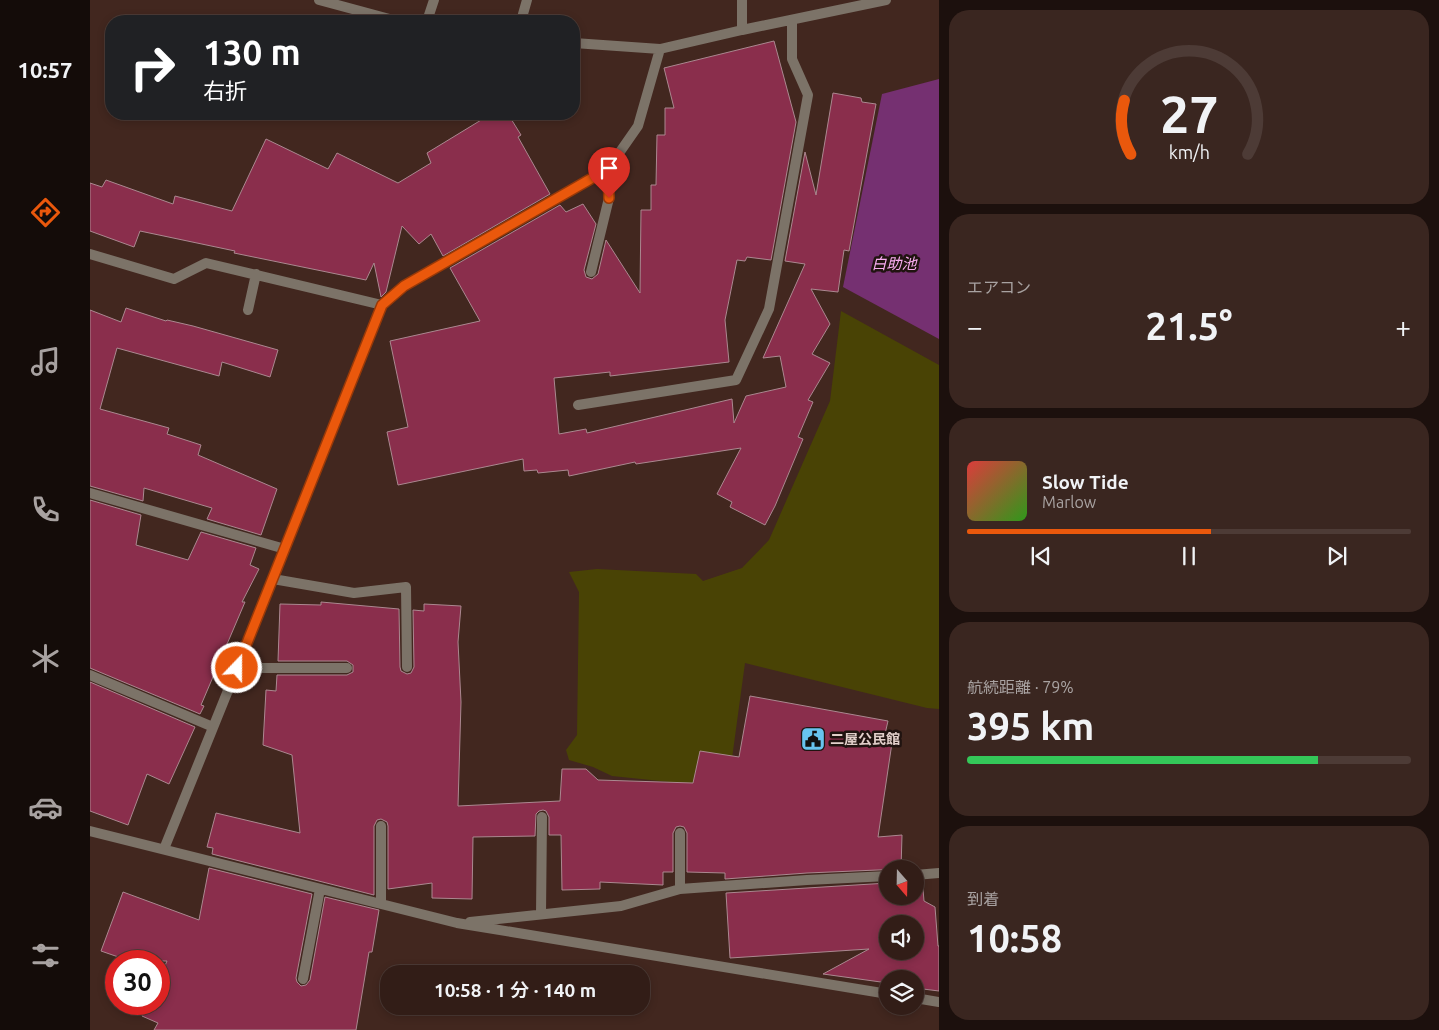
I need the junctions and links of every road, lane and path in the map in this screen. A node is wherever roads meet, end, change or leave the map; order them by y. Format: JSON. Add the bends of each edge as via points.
{"nodes":[{"id":1,"x":319,"y":0,"type":"edge"},
{"id":2,"x":434,"y":0,"type":"edge"},
{"id":3,"x":527,"y":0,"type":"edge"},
{"id":4,"x":742,"y":0,"type":"edge"},
{"id":5,"x":886,"y":0,"type":"edge"},
{"id":6,"x":375,"y":15,"type":"edge"},
{"id":7,"x":429,"y":15,"type":"edge"},
{"id":8,"x":523,"y":15,"type":"edge"},
{"id":9,"x":792,"y":20,"type":"junction"},
{"id":10,"x":742,"y":30,"type":"junction"},
{"id":11,"x":580,"y":44,"type":"edge"},
{"id":12,"x":660,"y":49,"type":"junction"},
{"id":13,"x":608,"y":169,"type":"junction"},
{"id":14,"x":90,"y":254,"type":"edge"},
{"id":15,"x":591,"y":272,"type":"dead end"},
{"id":16,"x":256,"y":274,"type":"junction"},
{"id":17,"x":382,"y":305,"type":"junction"},
{"id":18,"x":248,"y":310,"type":"dead end"},
{"id":19,"x":578,"y":405,"type":"dead end"},
{"id":20,"x":90,"y":493,"type":"edge"},
{"id":21,"x":285,"y":549,"type":"junction"},
{"id":22,"x":273,"y":579,"type":"junction"},
{"id":23,"x":407,"y":667,"type":"dead end"},
{"id":24,"x":237,"y":668,"type":"junction"},
{"id":25,"x":347,"y":668,"type":"dead end"},
{"id":26,"x":90,"y":675,"type":"edge"},
{"id":27,"x":213,"y":727,"type":"junction"},
{"id":28,"x":542,"y":817,"type":"dead end"},
{"id":29,"x":381,"y":826,"type":"dead end"},
{"id":30,"x":90,"y":831,"type":"edge"},
{"id":31,"x":680,"y":833,"type":"dead end"},
{"id":32,"x":164,"y":849,"type":"junction"},
{"id":33,"x":939,"y":874,"type":"edge"},
{"id":34,"x":924,"y":875,"type":"edge"},
{"id":35,"x":879,"y":876,"type":"edge"},
{"id":36,"x":320,"y":888,"type":"junction"},
{"id":37,"x":680,"y":889,"type":"junction"},
{"id":38,"x":381,"y":904,"type":"junction"},
{"id":39,"x":541,"y":914,"type":"junction"},
{"id":40,"x":457,"y":923,"type":"junction"},
{"id":41,"x":303,"y":979,"type":"dead end"},
{"id":42,"x":879,"y":993,"type":"edge"},
{"id":43,"x":924,"y":1000,"type":"edge"},
{"id":44,"x":939,"y":1002,"type":"edge"}],
"edges":[{"from":1,"to":6,"type":"street"},
{"from":2,"to":7,"type":"street"},
{"from":3,"to":8,"type":"street"},
{"from":4,"to":10,"type":"street"},
{"from":5,"to":9,"type":"street"},
{"from":9,"to":10,"type":"street"},
{"from":9,"to":19,"type":"street","via":[[792,58],[808,96],[769,309],[736,380]]},
{"from":10,"to":12,"type":"street"},
{"from":11,"to":12,"type":"street"},
{"from":12,"to":13,"type":"street","via":[[638,126]]},
{"from":13,"to":15,"type":"street","via":[[609,198]]},
{"from":13,"to":17,"type":"street","via":[[404,286]]},
{"from":14,"to":16,"type":"street","via":[[174,279],[206,263]]},
{"from":16,"to":17,"type":"street"},
{"from":16,"to":18,"type":"street"},
{"from":17,"to":21,"type":"street"},
{"from":20,"to":21,"type":"street"},
{"from":21,"to":22,"type":"street"},
{"from":22,"to":23,"type":"street","via":[[354,593],[406,587]]},
{"from":22,"to":24,"type":"street"},
{"from":24,"to":25,"type":"street"},
{"from":24,"to":27,"type":"street"},
{"from":26,"to":27,"type":"street"},
{"from":27,"to":32,"type":"street"},
{"from":28,"to":39,"type":"street"},
{"from":29,"to":38,"type":"street"},
{"from":30,"to":32,"type":"street"},
{"from":31,"to":37,"type":"street"},
{"from":32,"to":36,"type":"street"},
{"from":33,"to":34,"type":"street"},
{"from":35,"to":37,"type":"street"},
{"from":36,"to":38,"type":"street"},
{"from":36,"to":41,"type":"street"},
{"from":37,"to":39,"type":"street","via":[[621,906]]},
{"from":38,"to":40,"type":"street"},
{"from":39,"to":40,"type":"street"},
{"from":40,"to":42,"type":"street"},
{"from":43,"to":44,"type":"street"}]}
